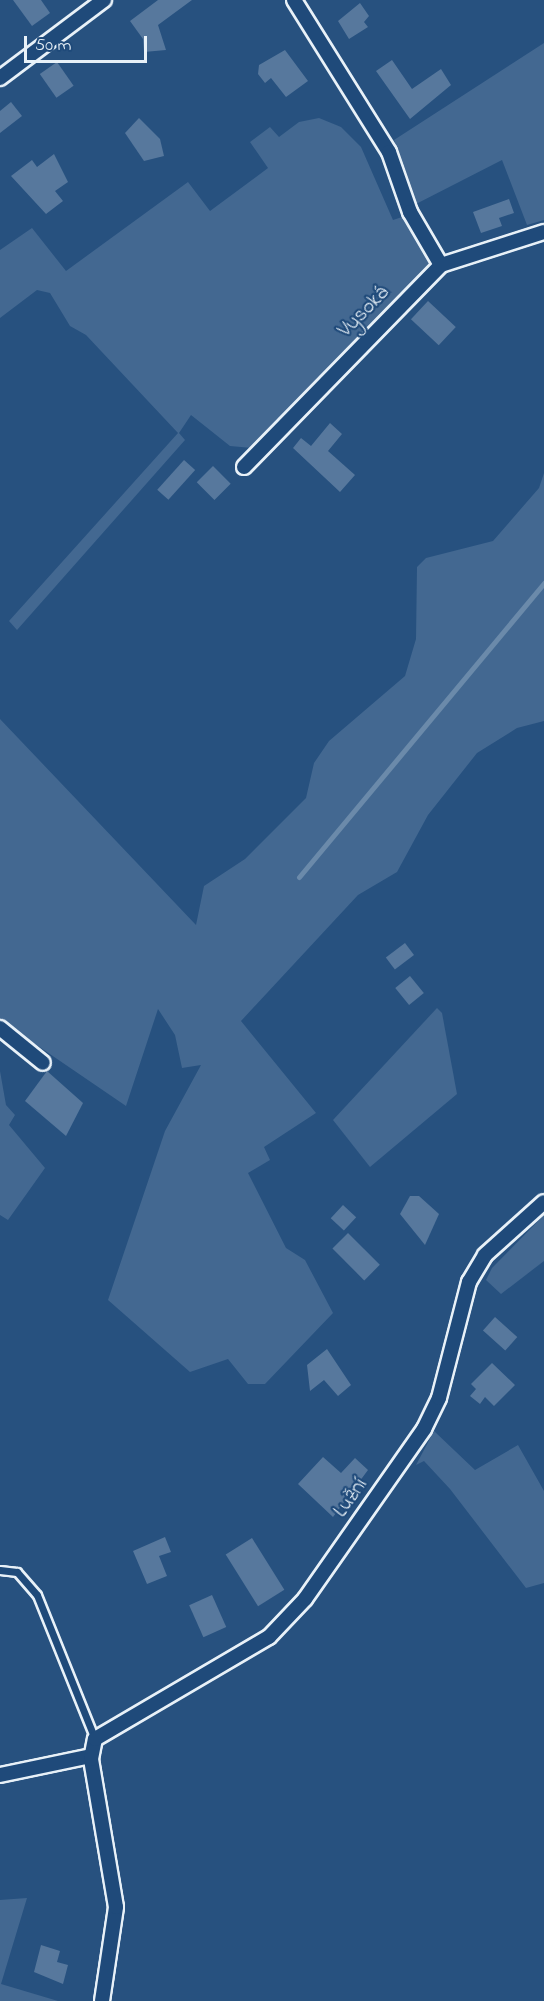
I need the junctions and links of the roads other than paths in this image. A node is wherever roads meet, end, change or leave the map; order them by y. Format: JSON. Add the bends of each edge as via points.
{"nodes":[{"id":1,"x":104,"y":0,"type":"edge"},
{"id":2,"x":294,"y":0,"type":"edge"},
{"id":3,"x":0,"y":78,"type":"edge"},
{"id":4,"x":544,"y":232,"type":"edge"},
{"id":5,"x":441,"y":265,"type":"junction"},
{"id":6,"x":244,"y":467,"type":"dead end"},
{"id":7,"x":0,"y":1028,"type":"edge"},
{"id":8,"x":43,"y":1063,"type":"dead end"},
{"id":9,"x":544,"y":1202,"type":"edge"},
{"id":10,"x":0,"y":1570,"type":"edge"},
{"id":11,"x":95,"y":1739,"type":"junction"},
{"id":12,"x":91,"y":1756,"type":"junction"},
{"id":13,"x":0,"y":1775,"type":"edge"},
{"id":14,"x":102,"y":2001,"type":"edge"}],
"edges":[{"from":1,"to":3,"type":"street"},
{"from":2,"to":5,"type":"street","via":[[389,152],[410,212]]},
{"from":4,"to":5,"type":"street","name":"Vysoká"},
{"from":5,"to":6,"type":"street","name":"Vysoká"},
{"from":7,"to":8,"type":"street"},
{"from":9,"to":11,"type":"street","name":"Lužní","via":[[485,1255],[469,1282],[439,1398],[424,1429],[305,1599],[269,1637]]},
{"from":10,"to":11,"type":"lane","via":[[17,1572],[37,1595]]},
{"from":11,"to":12,"type":"street"},
{"from":12,"to":13,"type":"street"},
{"from":12,"to":14,"type":"street","via":[[116,1907]]}]}
